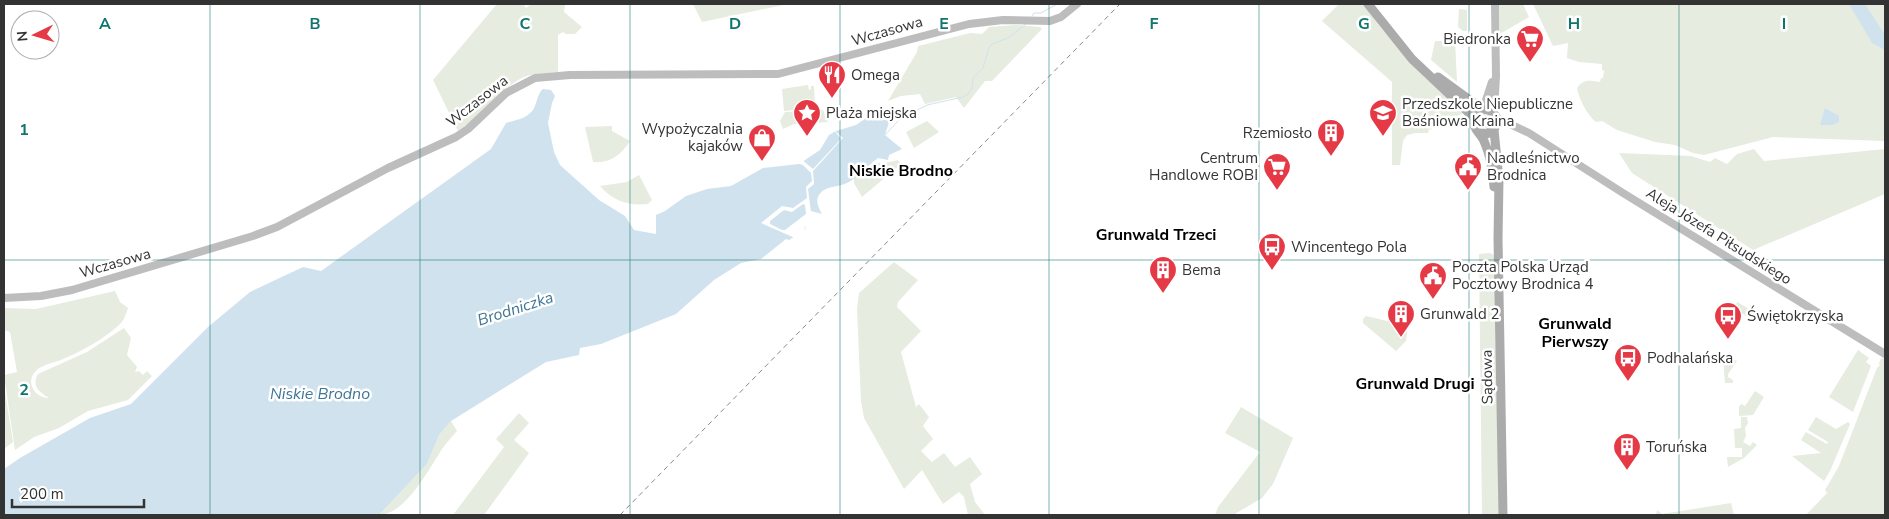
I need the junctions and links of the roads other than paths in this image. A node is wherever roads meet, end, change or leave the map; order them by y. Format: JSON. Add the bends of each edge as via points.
{"nodes":[{"id":1,"x":1077,"y":4,"type":"edge"},
{"id":2,"x":1368,"y":4,"type":"edge"},
{"id":3,"x":1495,"y":4,"type":"edge"},
{"id":4,"x":1398,"y":42,"type":"junction"},
{"id":5,"x":1495,"y":63,"type":"junction"},
{"id":6,"x":1482,"y":109,"type":"junction"},
{"id":7,"x":1496,"y":115,"type":"junction"},
{"id":8,"x":1473,"y":119,"type":"junction"},
{"id":9,"x":1495,"y":129,"type":"junction"},
{"id":10,"x":1479,"y":132,"type":"junction"},
{"id":11,"x":1540,"y":141,"type":"junction"},
{"id":12,"x":1498,"y":238,"type":"junction"},
{"id":13,"x":4,"y":298,"type":"edge"},
{"id":14,"x":1885,"y":354,"type":"edge"},
{"id":15,"x":1503,"y":515,"type":"edge"}],
"edges":[{"from":1,"to":13,"type":"street","name":"Wczasowa","via":[[1050,21],[1010,19],[969,24],[778,74],[536,78],[506,94],[456,136],[265,232],[72,290]]},
{"from":2,"to":4,"type":"main road"},
{"from":3,"to":5,"type":"street"},
{"from":4,"to":6,"type":"main road","via":[[1442,81]]},
{"from":4,"to":8,"type":"main road"},
{"from":5,"to":6,"type":"street","via":[[1490,90]]},
{"from":5,"to":7,"type":"street"},
{"from":6,"to":7,"type":"main road"},
{"from":6,"to":8,"type":"main road"},
{"from":7,"to":9,"type":"main road"},
{"from":7,"to":11,"type":"street","name":"Aleja Józefa Piłsudskiego"},
{"from":8,"to":10,"type":"main road"},
{"from":9,"to":10,"type":"main road","via":[[1487,134]]},
{"from":9,"to":11,"type":"street","name":"Aleja Józefa Piłsudskiego","via":[[1506,128]]},
{"from":9,"to":12,"type":"main road","name":"Sądowa","via":[[1500,180]]},
{"from":10,"to":12,"type":"main road","name":"Sądowa","via":[[1491,161]]},
{"from":11,"to":14,"type":"street","name":"Aleja Józefa Piłsudskiego"},
{"from":12,"to":15,"type":"main road","name":"Sądowa"}]}
